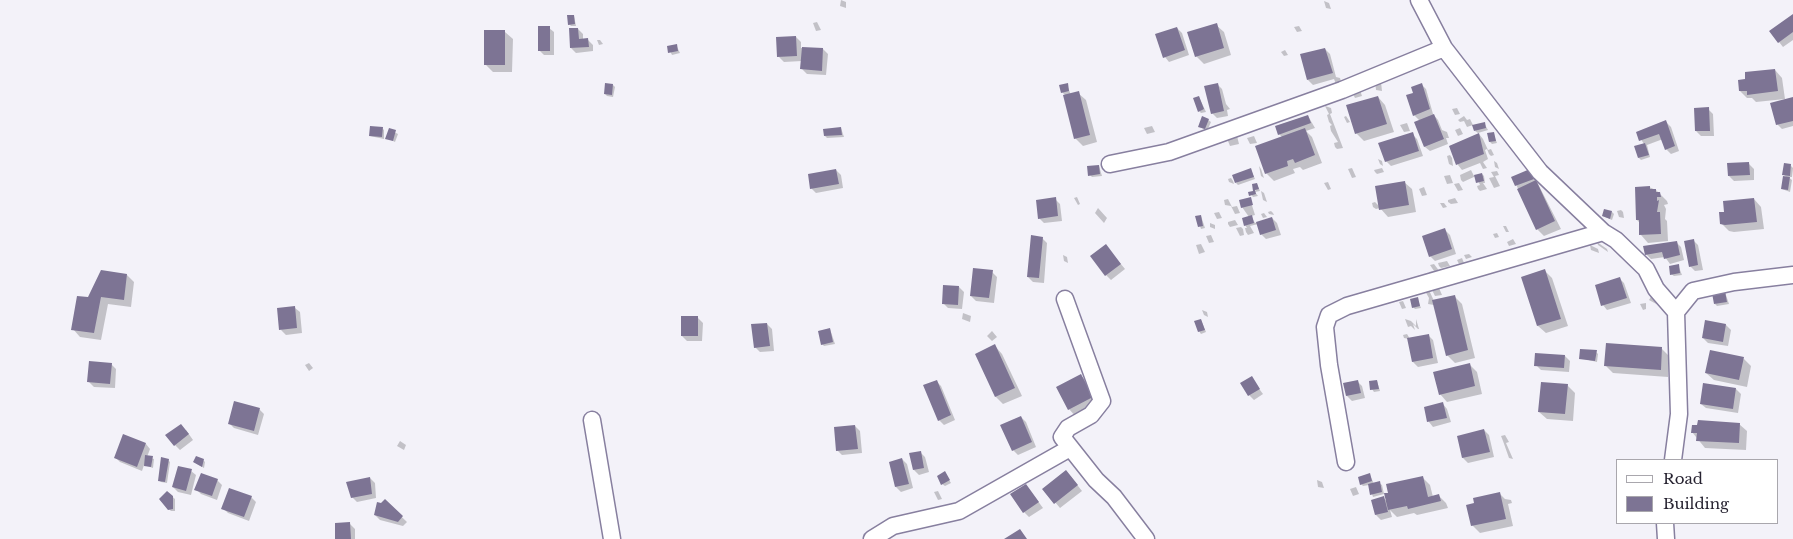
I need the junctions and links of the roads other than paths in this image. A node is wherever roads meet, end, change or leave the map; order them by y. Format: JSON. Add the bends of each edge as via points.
{"nodes":[{"id":1,"x":1419,"y":0,"type":"edge"},
{"id":2,"x":1444,"y":48,"type":"junction"},
{"id":3,"x":1110,"y":164,"type":"dead end"},
{"id":4,"x":1603,"y":232,"type":"junction"},
{"id":5,"x":1793,"y":275,"type":"edge"},
{"id":6,"x":1065,"y":299,"type":"dead end"},
{"id":7,"x":1676,"y":312,"type":"junction"},
{"id":8,"x":592,"y":420,"type":"dead end"},
{"id":9,"x":1070,"y":448,"type":"junction"},
{"id":10,"x":1672,"y":459,"type":"edge"},
{"id":11,"x":1346,"y":462,"type":"dead end"},
{"id":12,"x":1666,"y":524,"type":"edge"},
{"id":13,"x":612,"y":539,"type":"edge"},
{"id":14,"x":872,"y":539,"type":"edge"},
{"id":15,"x":1146,"y":539,"type":"edge"},
{"id":16,"x":1666,"y":539,"type":"edge"}],
"edges":[{"from":1,"to":2,"type":"street"},
{"from":2,"to":3,"type":"street","via":[[1342,90],[1169,152]]},
{"from":2,"to":4,"type":"street","via":[[1540,172]]},
{"from":4,"to":7,"type":"street","via":[[1646,268],[1656,289]]},
{"from":4,"to":11,"type":"street","via":[[1347,306],[1328,315],[1325,327],[1329,365]]},
{"from":5,"to":7,"type":"street","via":[[1693,291]]},
{"from":6,"to":9,"type":"street","via":[[1102,401],[1091,415],[1068,428],[1062,437]]},
{"from":7,"to":10,"type":"street","via":[[1679,414]]},
{"from":8,"to":13,"type":"street"},
{"from":9,"to":14,"type":"street","via":[[959,511],[893,526]]},
{"from":9,"to":15,"type":"street","via":[[1114,496]]},
{"from":12,"to":16,"type":"street"}]}
